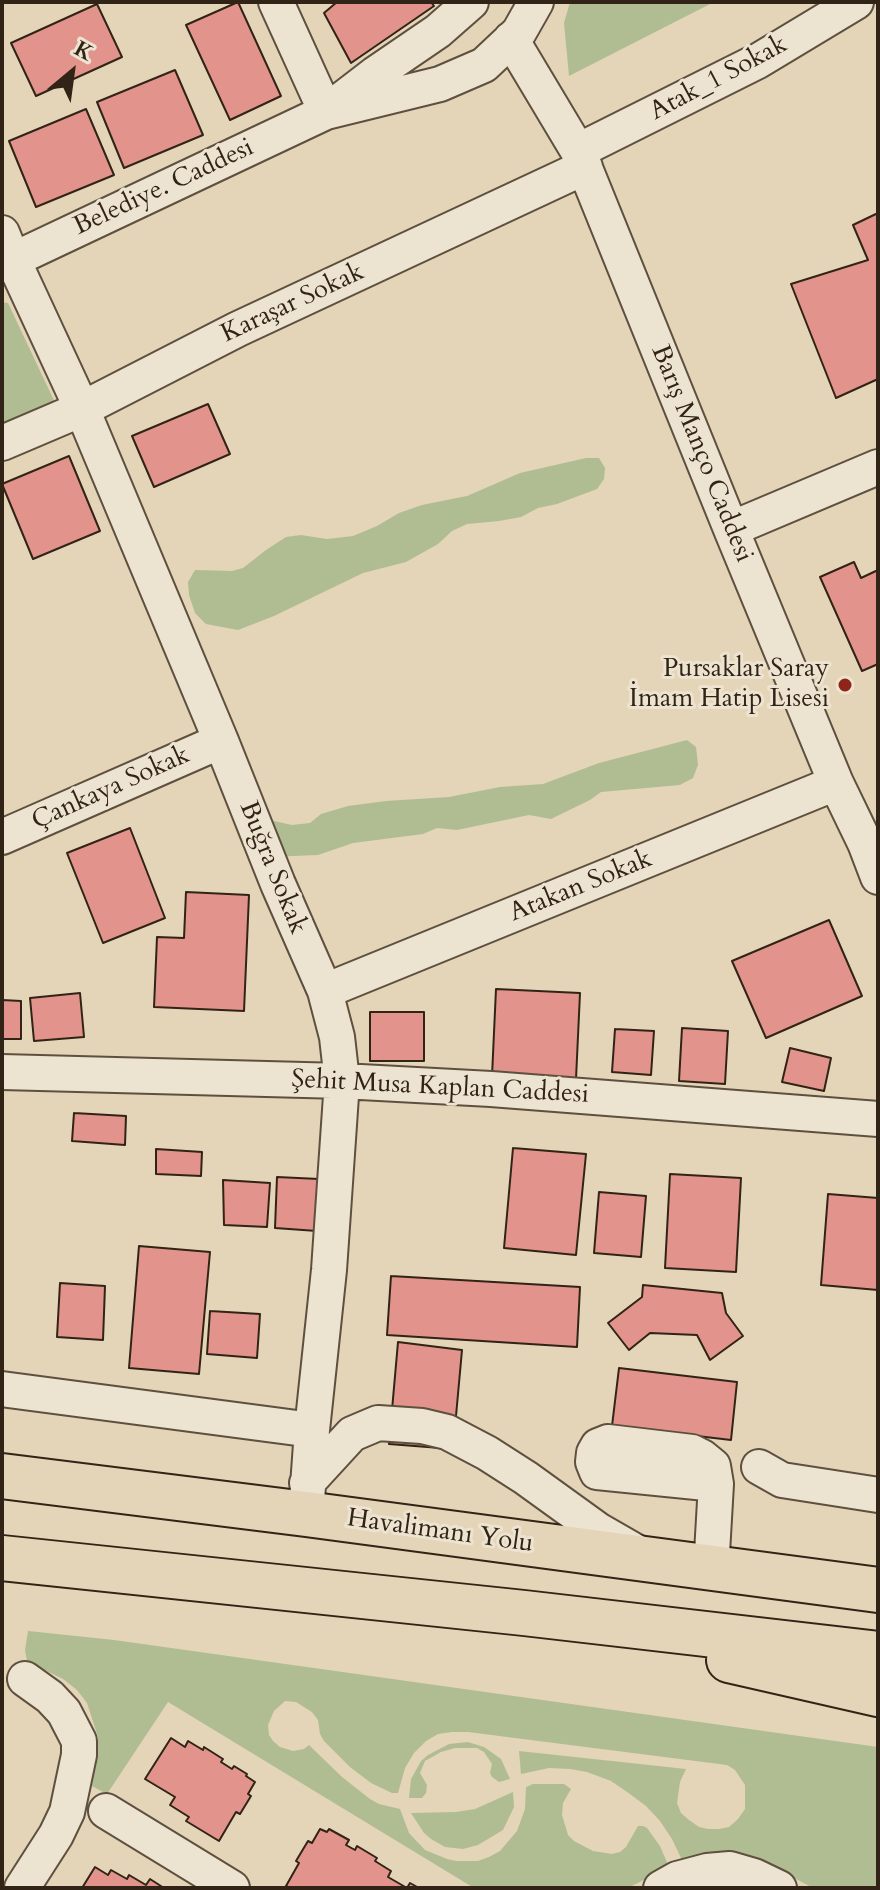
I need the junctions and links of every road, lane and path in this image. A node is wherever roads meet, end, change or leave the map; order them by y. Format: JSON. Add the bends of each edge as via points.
{"nodes":[{"id":1,"x":276,"y":2,"type":"edge"},
{"id":2,"x":471,"y":2,"type":"edge"},
{"id":3,"x":536,"y":2,"type":"edge"},
{"id":4,"x":856,"y":2,"type":"edge"},
{"id":5,"x":511,"y":39,"type":"junction"},
{"id":6,"x":326,"y":112,"type":"junction"},
{"id":7,"x":582,"y":159,"type":"junction"},
{"id":8,"x":6,"y":253,"type":"edge"},
{"id":9,"x":82,"y":409,"type":"junction"},
{"id":10,"x":2,"y":443,"type":"edge"},
{"id":11,"x":878,"y":467,"type":"edge"},
{"id":12,"x":731,"y":529,"type":"junction"},
{"id":13,"x":221,"y":741,"type":"junction"},
{"id":14,"x":836,"y":783,"type":"junction"},
{"id":15,"x":2,"y":837,"type":"edge"},
{"id":16,"x":878,"y":877,"type":"edge"},
{"id":17,"x":325,"y":991,"type":"junction"},
{"id":18,"x":2,"y":1072,"type":"edge"},
{"id":19,"x":342,"y":1081,"type":"junction"},
{"id":20,"x":878,"y":1119,"type":"edge"},
{"id":21,"x":2,"y":1389,"type":"edge"},
{"id":22,"x":312,"y":1430,"type":"junction"},
{"id":23,"x":759,"y":1467,"type":"dead end"},
{"id":24,"x":2,"y":1476,"type":"edge"},
{"id":25,"x":716,"y":1484,"type":"dead end"},
{"id":26,"x":878,"y":1495,"type":"edge"},
{"id":27,"x":307,"y":1499,"type":"junction"},
{"id":28,"x":580,"y":1551,"type":"junction"},
{"id":29,"x":638,"y":1553,"type":"junction"},
{"id":30,"x":712,"y":1553,"type":"junction"},
{"id":31,"x":2,"y":1558,"type":"edge"},
{"id":32,"x":878,"y":1559,"type":"edge"},
{"id":33,"x":878,"y":1590,"type":"edge"},
{"id":34,"x":524,"y":1613,"type":"junction"},
{"id":35,"x":878,"y":1654,"type":"edge"},
{"id":36,"x":25,"y":1679,"type":"dead end"},
{"id":37,"x":878,"y":1694,"type":"edge"},
{"id":38,"x":106,"y":1811,"type":"dead end"},
{"id":39,"x":229,"y":1887,"type":"edge"},
{"id":40,"x":22,"y":1888,"type":"edge"},
{"id":41,"x":661,"y":1888,"type":"edge"},
{"id":42,"x":779,"y":1888,"type":"edge"}],
"edges":[{"from":1,"to":6,"type":"street"},
{"from":2,"to":6,"type":"street"},
{"from":3,"to":5,"type":"street"},
{"from":4,"to":7,"type":"street","name":"Atak_1 Sokak"},
{"from":5,"to":6,"type":"street","via":[[484,65],[440,84]]},
{"from":5,"to":7,"type":"street","name":"Barış Manço Caddesi"},
{"from":6,"to":8,"type":"street","name":"Belediye. Caddesi"},
{"from":7,"to":9,"type":"street","name":"Karaşar Sokak"},
{"from":7,"to":12,"type":"street","name":"Barış Manço Caddesi"},
{"from":8,"to":9,"type":"street","name":"Buğra Sokak"},
{"from":9,"to":10,"type":"street","name":"Karaşar Sokak"},
{"from":9,"to":13,"type":"street","name":"Buğra Sokak"},
{"from":11,"to":12,"type":"street"},
{"from":12,"to":14,"type":"street","name":"Barış Manço Caddesi"},
{"from":13,"to":15,"type":"street","name":"Çankaya Sokak"},
{"from":13,"to":17,"type":"street","name":"Buğra Sokak"},
{"from":14,"to":16,"type":"street","name":"Barış Manço Caddesi"},
{"from":14,"to":17,"type":"street","name":"Atakan Sokak"},
{"from":17,"to":19,"type":"street","name":"Buğra Sokak"},
{"from":18,"to":19,"type":"street","name":"Şehit Musa Kaplan Caddesi"},
{"from":19,"to":20,"type":"street","name":"Şehit Musa Kaplan Caddesi"},
{"from":19,"to":22,"type":"street","name":"Buğra Sokak"},
{"from":21,"to":22,"type":"street"},
{"from":22,"to":27,"type":"street","name":"Buğra Sokak"},
{"from":23,"to":26,"type":"street","via":[[782,1480]]},
{"from":24,"to":27,"type":"highway","name":"Havalimanı Yolu"},
{"from":25,"to":30,"type":"street"},
{"from":27,"to":28,"type":"highway","name":"Havalimanı Yolu"},
{"from":27,"to":29,"type":"street","via":[[352,1434],[378,1423],[422,1426],[447,1432],[487,1453]]},
{"from":28,"to":29,"type":"highway"},
{"from":28,"to":33,"type":"highway","name":"Havalimanı Yolu"},
{"from":29,"to":30,"type":"highway"},
{"from":30,"to":32,"type":"highway"},
{"from":31,"to":34,"type":"highway"},
{"from":34,"to":35,"type":"highway"},
{"from":34,"to":37,"type":"highway"},
{"from":36,"to":40,"type":"street","via":[[64,1712],[79,1741],[79,1755],[67,1812]]},
{"from":38,"to":39,"type":"street"},
{"from":41,"to":42,"type":"street","via":[[677,1879],[730,1869]]}]}
